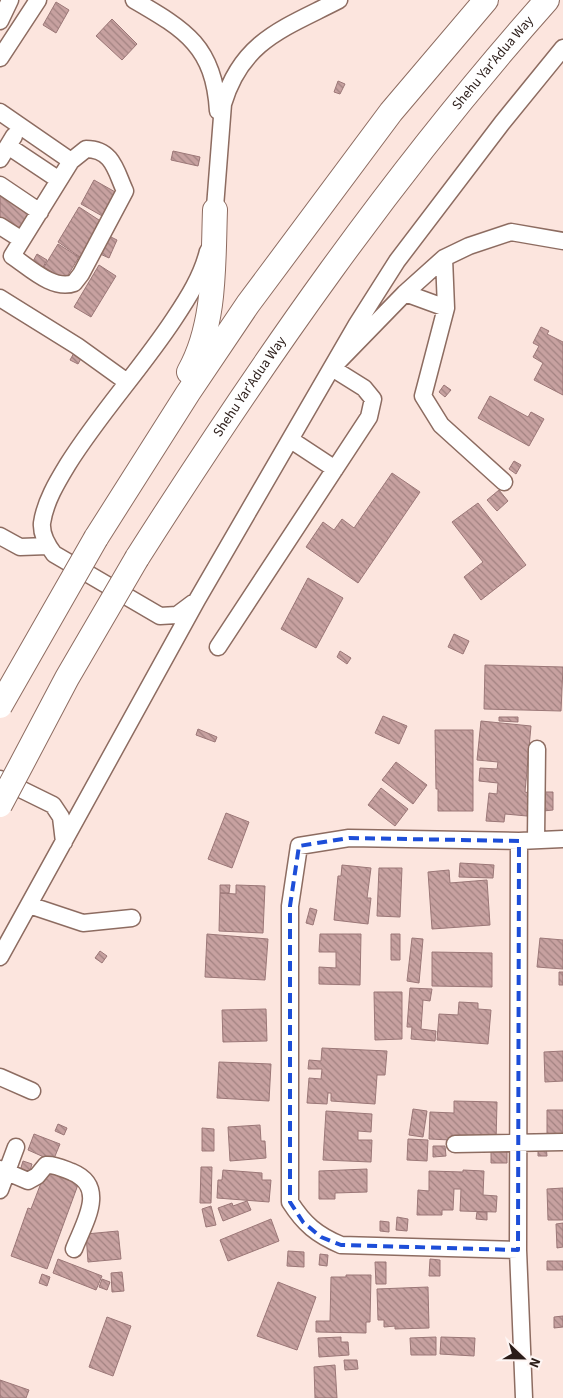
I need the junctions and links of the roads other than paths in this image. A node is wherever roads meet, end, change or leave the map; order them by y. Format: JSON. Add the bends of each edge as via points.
{"nodes":[{"id":1,"x":10,"y":0,"type":"edge"},
{"id":2,"x":31,"y":0,"type":"edge"},
{"id":3,"x":38,"y":0,"type":"edge"},
{"id":4,"x":134,"y":0,"type":"edge"},
{"id":5,"x":339,"y":0,"type":"edge"},
{"id":6,"x":486,"y":0,"type":"edge"},
{"id":7,"x":547,"y":0,"type":"edge"},
{"id":8,"x":0,"y":21,"type":"edge"},
{"id":9,"x":22,"y":24,"type":"junction"},
{"id":10,"x":563,"y":48,"type":"edge"},
{"id":11,"x":0,"y":58,"type":"edge"},
{"id":12,"x":0,"y":112,"type":"edge"},
{"id":13,"x":20,"y":126,"type":"junction"},
{"id":14,"x":219,"y":138,"type":"junction"},
{"id":15,"x":4,"y":152,"type":"edge"},
{"id":16,"x":70,"y":161,"type":"junction"},
{"id":17,"x":60,"y":180,"type":"junction"},
{"id":18,"x":0,"y":185,"type":"edge"},
{"id":19,"x":215,"y":210,"type":"junction"},
{"id":20,"x":40,"y":212,"type":"junction"},
{"id":21,"x":0,"y":226,"type":"edge"},
{"id":22,"x":22,"y":240,"type":"junction"},
{"id":23,"x":563,"y":241,"type":"edge"},
{"id":24,"x":444,"y":258,"type":"junction"},
{"id":25,"x":391,"y":270,"type":"junction"},
{"id":26,"x":408,"y":290,"type":"junction"},
{"id":27,"x":0,"y":298,"type":"edge"},
{"id":28,"x":446,"y":308,"type":"junction"},
{"id":29,"x":332,"y":368,"type":"junction"},
{"id":30,"x":127,"y":382,"type":"junction"},
{"id":31,"x":291,"y":440,"type":"junction"},
{"id":32,"x":335,"y":470,"type":"junction"},
{"id":33,"x":136,"y":475,"type":"junction"},
{"id":34,"x":504,"y":482,"type":"dead end"},
{"id":35,"x":0,"y":536,"type":"edge"},
{"id":36,"x":48,"y":546,"type":"junction"},
{"id":37,"x":197,"y":600,"type":"junction"},
{"id":38,"x":218,"y":647,"type":"dead end"},
{"id":39,"x":0,"y":706,"type":"edge"},
{"id":40,"x":537,"y":749,"type":"dead end"},
{"id":41,"x":0,"y":780,"type":"edge"},
{"id":42,"x":0,"y":805,"type":"edge"},
{"id":43,"x":536,"y":839,"type":"junction"},
{"id":44,"x":563,"y":839,"type":"edge"},
{"id":45,"x":519,"y":841,"type":"junction"},
{"id":46,"x":64,"y":842,"type":"junction"},
{"id":47,"x":29,"y":905,"type":"junction"},
{"id":48,"x":132,"y":918,"type":"dead end"},
{"id":49,"x":0,"y":956,"type":"edge"},
{"id":50,"x":0,"y":1077,"type":"edge"},
{"id":51,"x":32,"y":1091,"type":"dead end"},
{"id":52,"x":563,"y":1142,"type":"edge"},
{"id":53,"x":454,"y":1144,"type":"dead end"},
{"id":54,"x":517,"y":1144,"type":"junction"},
{"id":55,"x":16,"y":1147,"type":"dead end"},
{"id":56,"x":3,"y":1171,"type":"edge"},
{"id":57,"x":0,"y":1190,"type":"edge"},
{"id":58,"x":74,"y":1249,"type":"dead end"},
{"id":59,"x":518,"y":1250,"type":"junction"},
{"id":60,"x":524,"y":1398,"type":"edge"}],
"edges":[{"from":1,"to":8,"type":"street"},
{"from":2,"to":9,"type":"street"},
{"from":3,"to":9,"type":"street"},
{"from":4,"to":14,"type":"street","via":[[173,24],[205,56],[217,99]]},
{"from":5,"to":14,"type":"street","via":[[277,32],[246,56],[229,86]]},
{"from":6,"to":33,"type":"highway","via":[[391,112],[320,206],[248,304]]},
{"from":7,"to":42,"type":"highway","name":"Shehu Yar'Adua Way","bridge":true,"via":[[380,204],[240,398],[137,558]]},
{"from":9,"to":11,"type":"street"},
{"from":10,"to":25,"type":"street","via":[[502,122]]},
{"from":12,"to":13,"type":"street"},
{"from":13,"to":15,"type":"street"},
{"from":13,"to":16,"type":"street"},
{"from":14,"to":19,"type":"street"},
{"from":15,"to":17,"type":"street"},
{"from":16,"to":17,"type":"street"},
{"from":16,"to":22,"type":"street","via":[[86,149],[105,154],[114,163],[126,191],[81,274],[69,285],[48,280],[12,256]]},
{"from":17,"to":20,"type":"street"},
{"from":18,"to":20,"type":"street"},
{"from":19,"to":30,"type":"street","via":[[206,259],[196,284],[164,334]]},
{"from":19,"to":33,"type":"highway","via":[[211,292],[202,342]]},
{"from":20,"to":22,"type":"street"},
{"from":21,"to":22,"type":"street"},
{"from":23,"to":24,"type":"street","via":[[511,232]]},
{"from":24,"to":26,"type":"street"},
{"from":24,"to":28,"type":"street"},
{"from":25,"to":26,"type":"street"},
{"from":25,"to":29,"type":"street"},
{"from":26,"to":28,"type":"street"},
{"from":26,"to":29,"type":"street"},
{"from":27,"to":30,"type":"street"},
{"from":28,"to":34,"type":"street","via":[[423,396],[441,425]]},
{"from":29,"to":31,"type":"street"},
{"from":29,"to":32,"type":"street","via":[[364,388],[373,399],[369,417]]},
{"from":30,"to":36,"type":"street","via":[[78,449],[50,497],[42,524]]},
{"from":31,"to":32,"type":"street"},
{"from":31,"to":37,"type":"street"},
{"from":32,"to":38,"type":"street"},
{"from":33,"to":39,"type":"highway","bridge":true,"via":[[96,538]]},
{"from":35,"to":36,"type":"street","via":[[20,547]]},
{"from":36,"to":37,"type":"street","via":[[66,563],[160,616],[177,615]]},
{"from":37,"to":46,"type":"street"},
{"from":40,"to":43,"type":"street"},
{"from":41,"to":46,"type":"street","via":[[53,805],[60,817]]},
{"from":43,"to":44,"type":"street"},
{"from":43,"to":45,"type":"street"},
{"from":45,"to":54,"type":"street"},
{"from":45,"to":59,"type":"street","via":[[349,838],[299,846],[290,906],[290,1202],[303,1222],[321,1237],[341,1245]]},
{"from":46,"to":47,"type":"street"},
{"from":47,"to":48,"type":"street","via":[[83,923]]},
{"from":47,"to":49,"type":"street"},
{"from":50,"to":51,"type":"street"},
{"from":52,"to":54,"type":"street"},
{"from":53,"to":54,"type":"street"},
{"from":54,"to":59,"type":"street"},
{"from":55,"to":56,"type":"street"},
{"from":56,"to":57,"type":"street"},
{"from":56,"to":58,"type":"street","via":[[28,1181],[46,1165],[52,1164],[82,1176],[92,1196]]},
{"from":59,"to":60,"type":"street"}]}
